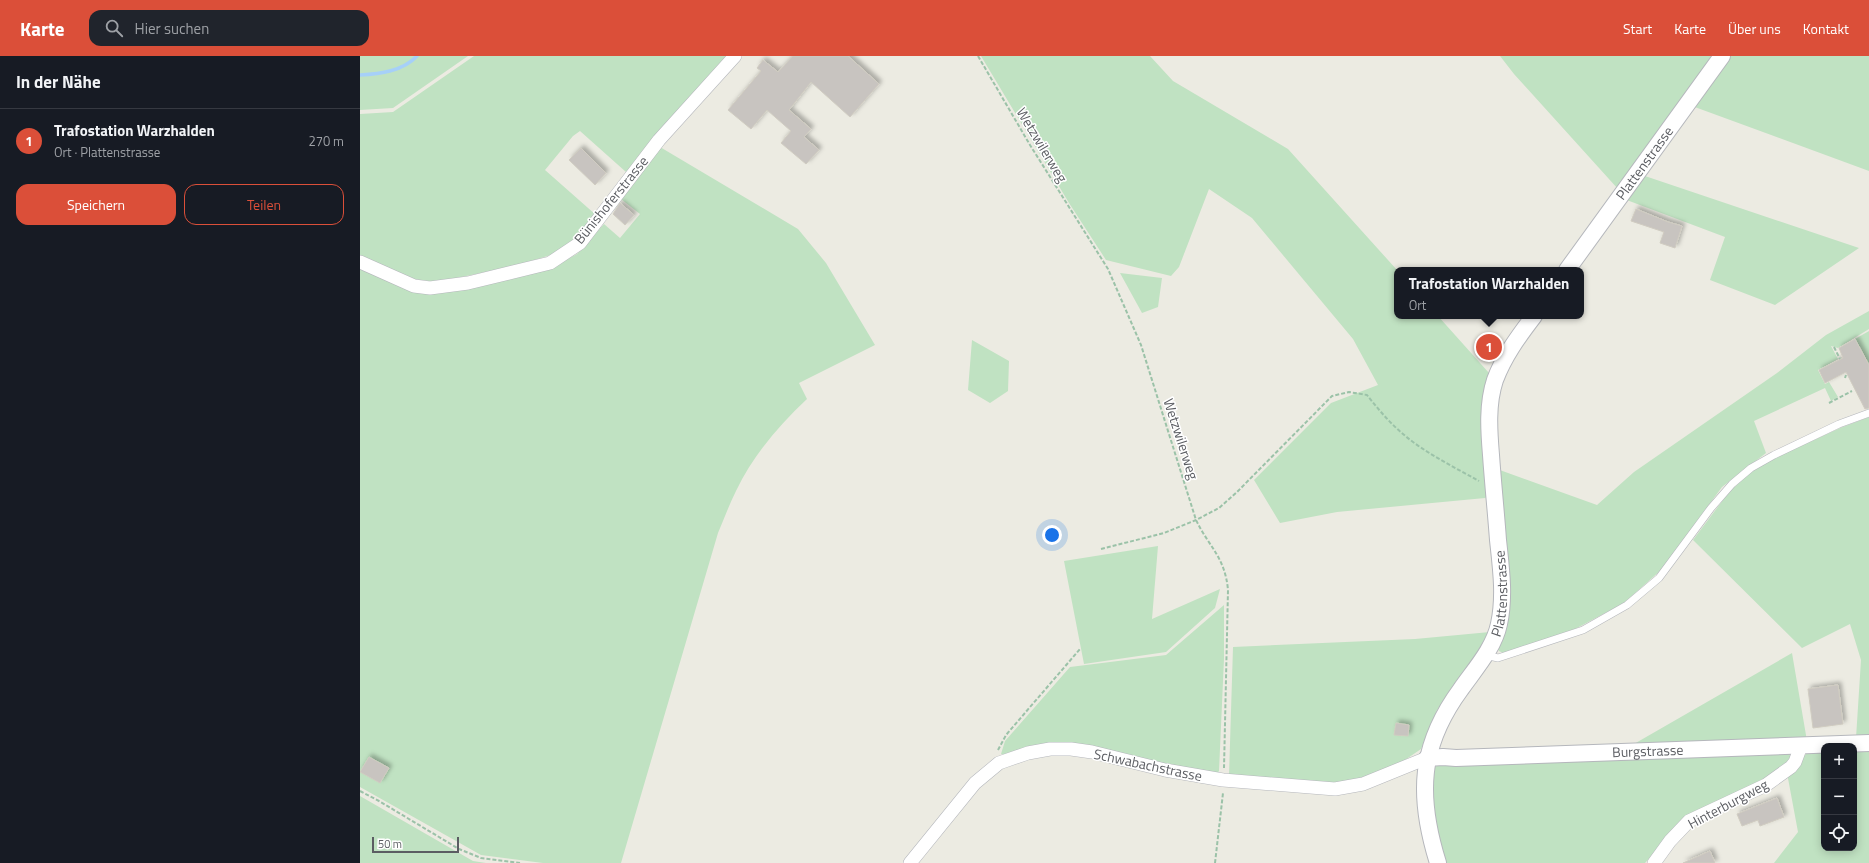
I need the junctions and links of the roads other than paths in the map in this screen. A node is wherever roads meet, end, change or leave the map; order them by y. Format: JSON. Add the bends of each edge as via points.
{"nodes":[{"id":1,"x":735,"y":56,"type":"edge"},
{"id":2,"x":1722,"y":56,"type":"edge"},
{"id":3,"x":360,"y":262,"type":"edge"},
{"id":4,"x":1569,"y":267,"type":"edge"},
{"id":5,"x":1532,"y":319,"type":"edge"},
{"id":6,"x":1869,"y":413,"type":"edge"},
{"id":7,"x":1485,"y":655,"type":"junction"},
{"id":8,"x":1869,"y":743,"type":"edge"},
{"id":9,"x":1801,"y":746,"type":"junction"},
{"id":10,"x":1427,"y":758,"type":"junction"},
{"id":11,"x":910,"y":863,"type":"edge"},
{"id":12,"x":1438,"y":863,"type":"edge"},
{"id":13,"x":1654,"y":863,"type":"edge"}],
"edges":[{"from":1,"to":3,"type":"street","name":"Bünishoferstrasse","via":[[659,140],[580,243],[550,263],[468,283],[430,288],[414,286]]},
{"from":2,"to":4,"type":"street","name":"Plattenstrasse"},
{"from":5,"to":7,"type":"street","name":"Plattenstrasse","via":[[1507,352],[1494,382],[1489,412],[1502,601],[1498,626]]},
{"from":6,"to":7,"type":"lane","via":[[1839,424],[1751,468],[1732,484],[1711,508],[1659,578],[1627,605],[1583,630],[1498,658]]},
{"from":7,"to":10,"type":"street","name":"Plattenstrasse","via":[[1452,701],[1437,729]]},
{"from":8,"to":9,"type":"street","name":"Burgstrasse"},
{"from":9,"to":10,"type":"street","name":"Burgstrasse"},
{"from":9,"to":13,"type":"street","name":"Hinterburgweg","via":[[1791,767],[1766,785],[1689,821]]},
{"from":10,"to":11,"type":"street","name":"Schwabachstrasse","via":[[1363,784],[1334,790],[1223,780],[1071,749],[1028,753],[999,764],[976,783]]},
{"from":10,"to":12,"type":"street","name":"Plattenstrasse","via":[[1427,817]]}]}
